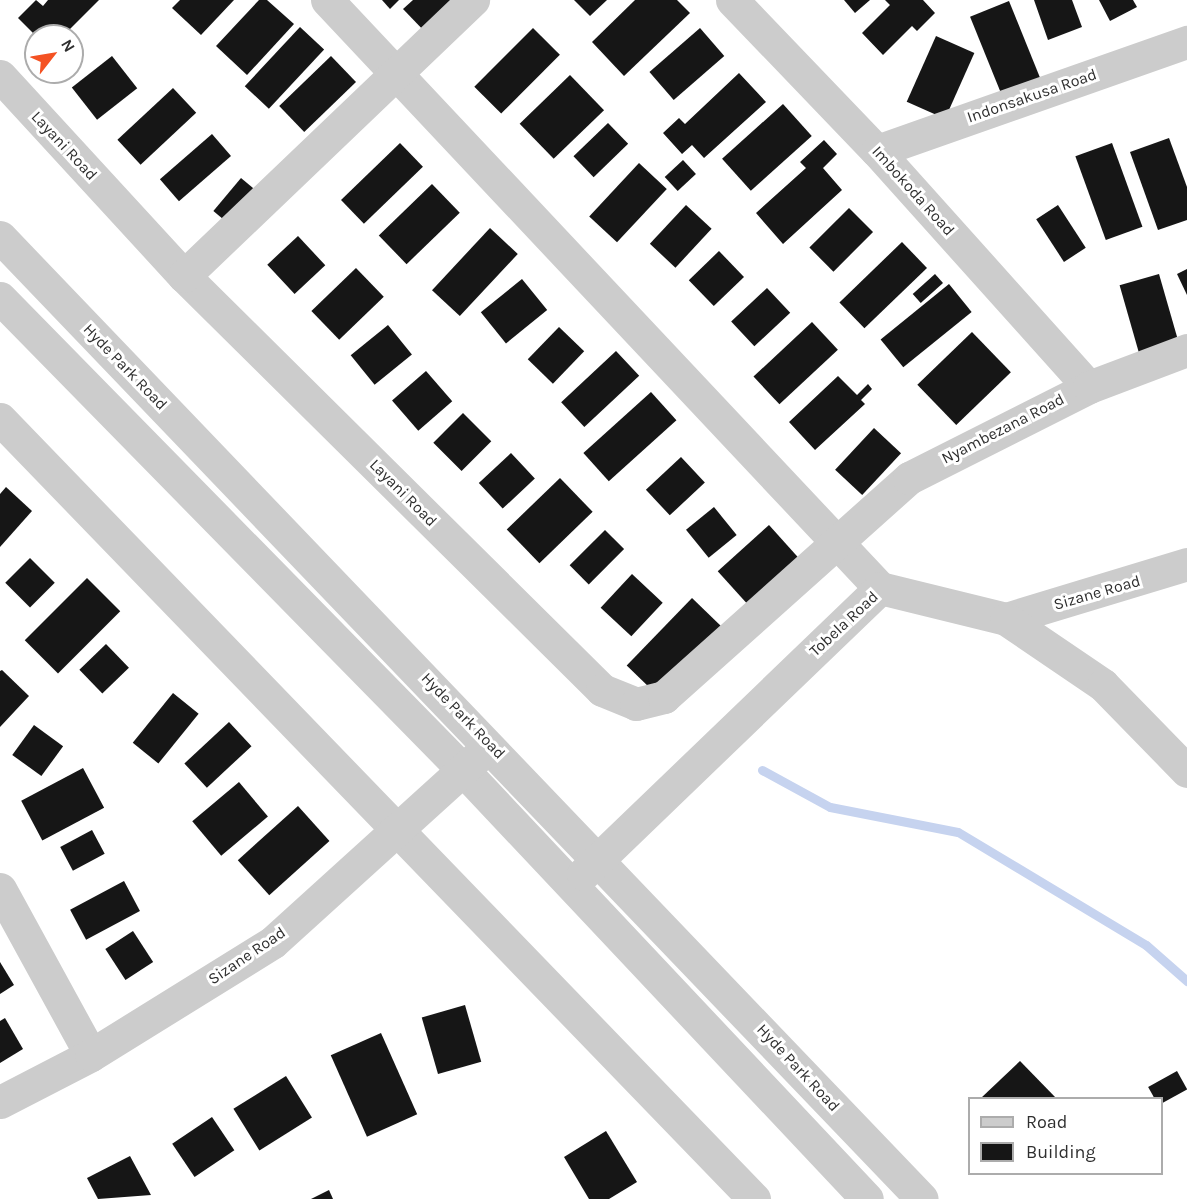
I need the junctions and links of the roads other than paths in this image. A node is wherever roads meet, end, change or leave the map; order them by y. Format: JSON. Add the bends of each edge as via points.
{"nodes":[{"id":1,"x":327,"y":0,"type":"edge"},
{"id":2,"x":473,"y":0,"type":"edge"},
{"id":3,"x":732,"y":0,"type":"edge"},
{"id":4,"x":1187,"y":42,"type":"edge"},
{"id":5,"x":397,"y":74,"type":"junction"},
{"id":6,"x":0,"y":76,"type":"edge"},
{"id":7,"x":877,"y":151,"type":"junction"},
{"id":8,"x":0,"y":237,"type":"edge"},
{"id":9,"x":184,"y":276,"type":"junction"},
{"id":10,"x":0,"y":298,"type":"edge"},
{"id":11,"x":1187,"y":350,"type":"edge"},
{"id":12,"x":1089,"y":387,"type":"junction"},
{"id":13,"x":0,"y":419,"type":"edge"},
{"id":14,"x":837,"y":539,"type":"junction"},
{"id":15,"x":1187,"y":564,"type":"edge"},
{"id":16,"x":880,"y":588,"type":"junction"},
{"id":17,"x":1006,"y":619,"type":"junction"},
{"id":18,"x":490,"y":744,"type":"junction"},
{"id":19,"x":463,"y":770,"type":"junction"},
{"id":20,"x":1187,"y":771,"type":"edge"},
{"id":21,"x":400,"y":828,"type":"junction"},
{"id":22,"x":600,"y":859,"type":"junction"},
{"id":23,"x":569,"y":888,"type":"junction"},
{"id":24,"x":0,"y":889,"type":"edge"},
{"id":25,"x":91,"y":1054,"type":"junction"},
{"id":26,"x":0,"y":1102,"type":"edge"},
{"id":27,"x":738,"y":1195,"type":"edge"},
{"id":28,"x":867,"y":1199,"type":"edge"},
{"id":29,"x":922,"y":1199,"type":"edge"}],
"edges":[{"from":1,"to":5,"type":"street"},
{"from":2,"to":5,"type":"street"},
{"from":3,"to":7,"type":"street","name":"Imbokoda Road"},
{"from":4,"to":7,"type":"street","name":"Indonsakusa Road"},
{"from":5,"to":9,"type":"street"},
{"from":5,"to":14,"type":"street"},
{"from":6,"to":9,"type":"street","name":"Layani Road"},
{"from":7,"to":12,"type":"street","name":"Imbokoda Road"},
{"from":8,"to":18,"type":"street","name":"Hyde Park Road"},
{"from":9,"to":14,"type":"street","name":"Layani Road","via":[[602,690],[620,700],[636,704],[664,697]]},
{"from":10,"to":19,"type":"street"},
{"from":11,"to":12,"type":"street","name":"Nyambezana Road"},
{"from":12,"to":14,"type":"street","name":"Nyambezana Road","via":[[909,478]]},
{"from":13,"to":21,"type":"street"},
{"from":14,"to":16,"type":"street"},
{"from":15,"to":17,"type":"street","name":"Sizane Road"},
{"from":16,"to":17,"type":"street","name":"Tobela Road"},
{"from":16,"to":22,"type":"street","name":"Tobela Road"},
{"from":17,"to":20,"type":"street","name":"Tobela Road","via":[[1103,685]]},
{"from":18,"to":19,"type":"street","name":"Sizane Road"},
{"from":18,"to":22,"type":"street","name":"Hyde Park Road"},
{"from":19,"to":21,"type":"street","name":"Sizane Road"},
{"from":19,"to":23,"type":"street"},
{"from":21,"to":25,"type":"street","name":"Sizane Road","via":[[273,942]]},
{"from":21,"to":27,"type":"street"},
{"from":22,"to":23,"type":"street","name":"Tobela Road"},
{"from":22,"to":29,"type":"street","name":"Hyde Park Road"},
{"from":23,"to":28,"type":"street"},
{"from":24,"to":25,"type":"street"},
{"from":25,"to":26,"type":"street","name":"Sizane Road"}]}
